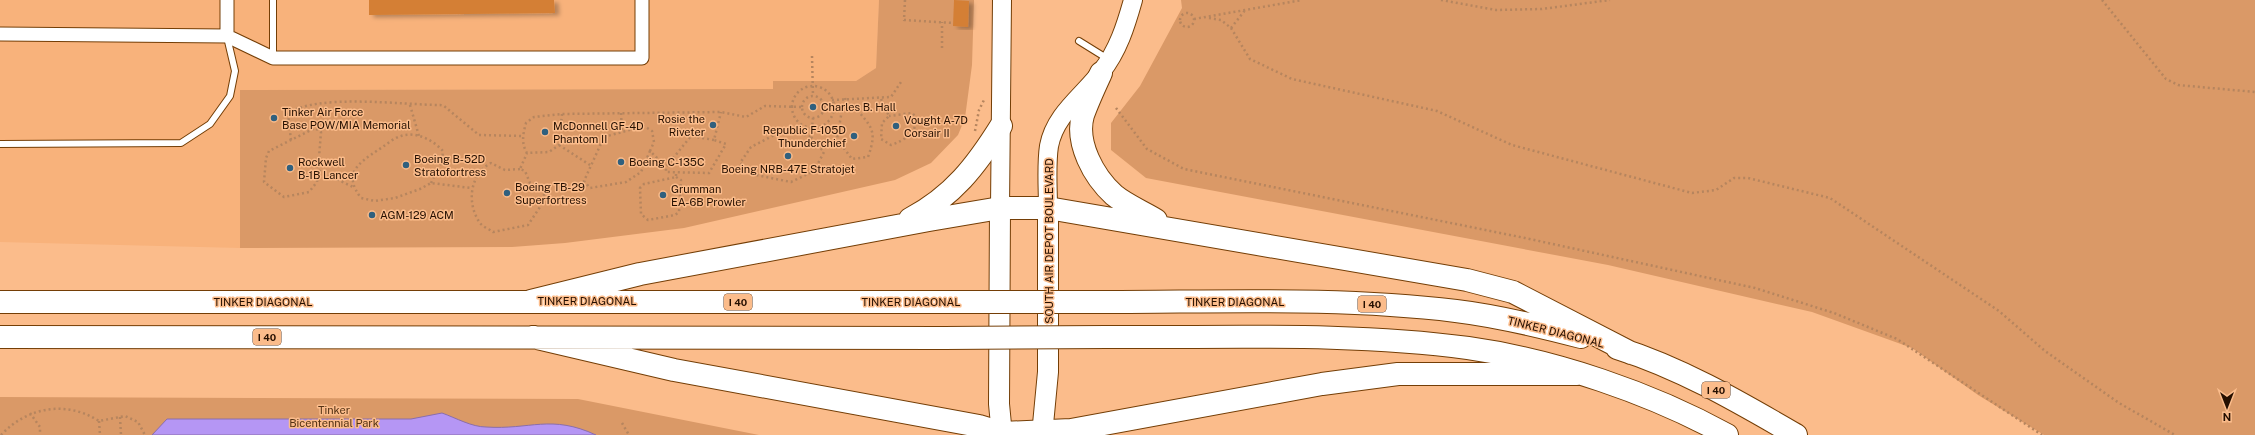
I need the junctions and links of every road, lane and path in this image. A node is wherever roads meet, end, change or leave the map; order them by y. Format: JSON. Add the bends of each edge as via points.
{"nodes":[{"id":1,"x":227,"y":0,"type":"edge"},
{"id":2,"x":273,"y":0,"type":"edge"},
{"id":3,"x":642,"y":0,"type":"edge"},
{"id":4,"x":905,"y":0,"type":"edge"},
{"id":5,"x":1002,"y":0,"type":"edge"},
{"id":6,"x":1133,"y":0,"type":"edge"},
{"id":7,"x":1302,"y":0,"type":"edge"},
{"id":8,"x":1441,"y":0,"type":"edge"},
{"id":9,"x":1610,"y":0,"type":"edge"},
{"id":10,"x":2102,"y":0,"type":"edge"},
{"id":11,"x":1246,"y":8,"type":"junction"},
{"id":12,"x":1207,"y":18,"type":"junction"},
{"id":13,"x":1194,"y":19,"type":"junction"},
{"id":14,"x":942,"y":22,"type":"junction"},
{"id":15,"x":953,"y":23,"type":"dead end"},
{"id":16,"x":1231,"y":28,"type":"junction"},
{"id":17,"x":0,"y":34,"type":"edge"},
{"id":18,"x":227,"y":36,"type":"junction"},
{"id":19,"x":1079,"y":41,"type":"dead end"},
{"id":20,"x":942,"y":48,"type":"dead end"},
{"id":21,"x":812,"y":56,"type":"dead end"},
{"id":22,"x":273,"y":58,"type":"junction"},
{"id":23,"x":1105,"y":66,"type":"junction"},
{"id":24,"x":901,"y":82,"type":"dead end"},
{"id":25,"x":813,"y":87,"type":"junction"},
{"id":26,"x":2255,"y":92,"type":"edge"},
{"id":27,"x":813,"y":96,"type":"junction"},
{"id":28,"x":845,"y":98,"type":"junction"},
{"id":29,"x":881,"y":99,"type":"junction"},
{"id":30,"x":832,"y":100,"type":"junction"},
{"id":31,"x":410,"y":105,"type":"junction"},
{"id":32,"x":847,"y":105,"type":"junction"},
{"id":33,"x":824,"y":106,"type":"junction"},
{"id":34,"x":834,"y":106,"type":"junction"},
{"id":35,"x":791,"y":107,"type":"junction"},
{"id":36,"x":802,"y":107,"type":"junction"},
{"id":37,"x":1116,"y":108,"type":"dead end"},
{"id":38,"x":842,"y":110,"type":"junction"},
{"id":39,"x":720,"y":112,"type":"junction"},
{"id":40,"x":621,"y":113,"type":"junction"},
{"id":41,"x":562,"y":114,"type":"junction"},
{"id":42,"x":889,"y":116,"type":"junction"},
{"id":43,"x":813,"y":118,"type":"junction"},
{"id":44,"x":1001,"y":126,"type":"junction"},
{"id":45,"x":812,"y":128,"type":"junction"},
{"id":46,"x":622,"y":132,"type":"junction"},
{"id":47,"x":419,"y":136,"type":"junction"},
{"id":48,"x":523,"y":136,"type":"junction"},
{"id":49,"x":811,"y":137,"type":"junction"},
{"id":50,"x":291,"y":140,"type":"junction"},
{"id":51,"x":714,"y":140,"type":"junction"},
{"id":52,"x":0,"y":144,"type":"edge"},
{"id":53,"x":559,"y":145,"type":"junction"},
{"id":54,"x":650,"y":151,"type":"junction"},
{"id":55,"x":527,"y":154,"type":"junction"},
{"id":56,"x":590,"y":165,"type":"junction"},
{"id":57,"x":666,"y":167,"type":"junction"},
{"id":58,"x":520,"y":169,"type":"junction"},
{"id":59,"x":318,"y":170,"type":"junction"},
{"id":60,"x":676,"y":172,"type":"junction"},
{"id":61,"x":676,"y":177,"type":"junction"},
{"id":62,"x":431,"y":183,"type":"junction"},
{"id":63,"x":353,"y":188,"type":"junction"},
{"id":64,"x":471,"y":188,"type":"junction"},
{"id":65,"x":1000,"y":208,"type":"junction"},
{"id":66,"x":1048,"y":208,"type":"junction"},
{"id":67,"x":898,"y":226,"type":"junction"},
{"id":68,"x":1166,"y":226,"type":"junction"},
{"id":69,"x":530,"y":301,"type":"junction"},
{"id":70,"x":0,"y":302,"type":"edge"},
{"id":71,"x":533,"y":336,"type":"junction"},
{"id":72,"x":0,"y":337,"type":"edge"},
{"id":73,"x":1631,"y":353,"type":"junction"},
{"id":74,"x":1578,"y":374,"type":"junction"},
{"id":75,"x":30,"y":414,"type":"junction"},
{"id":76,"x":120,"y":417,"type":"junction"},
{"id":77,"x":99,"y":421,"type":"junction"},
{"id":78,"x":622,"y":423,"type":"dead end"},
{"id":79,"x":40,"y":432,"type":"dead end"},
{"id":80,"x":1042,"y":433,"type":"edge"},
{"id":81,"x":1002,"y":434,"type":"edge"},
{"id":82,"x":1,"y":435,"type":"edge"},
{"id":83,"x":100,"y":435,"type":"edge"},
{"id":84,"x":121,"y":435,"type":"edge"},
{"id":85,"x":145,"y":435,"type":"edge"},
{"id":86,"x":629,"y":435,"type":"edge"},
{"id":87,"x":1727,"y":435,"type":"edge"},
{"id":88,"x":1796,"y":435,"type":"edge"},
{"id":89,"x":2042,"y":435,"type":"edge"},
{"id":90,"x":2175,"y":435,"type":"edge"}],
"edges":[{"from":1,"to":18,"type":"street"},
{"from":2,"to":22,"type":"lane"},
{"from":3,"to":22,"type":"street","via":[[642,58]]},
{"from":4,"to":14,"type":"path","via":[[904,20]]},
{"from":5,"to":44,"type":"main road"},
{"from":6,"to":23,"type":"main road","name":"SOUTH AIR DEPOT BOULEVARD","via":[[1126,26]]},
{"from":7,"to":11,"type":"path"},
{"from":8,"to":9,"type":"path","via":[[1496,10],[1542,9]]},
{"from":10,"to":26,"type":"path","via":[[2166,79],[2178,85]]},
{"from":11,"to":12,"type":"path"},
{"from":11,"to":16,"type":"path"},
{"from":12,"to":13,"type":"path"},
{"from":12,"to":16,"type":"path","via":[[1221,20]]},
{"from":13,"to":13,"type":"path","via":[[1187,13],[1182,14],[1180,21],[1188,27]]},
{"from":14,"to":15,"type":"path"},
{"from":14,"to":20,"type":"path"},
{"from":16,"to":90,"type":"path","via":[[1250,59],[1284,76],[1437,111],[1512,145],[1692,193],[1716,190],[1734,178],[1748,178],[1830,198],[1999,311],[2045,351],[2107,395]]},
{"from":17,"to":18,"type":"street"},
{"from":18,"to":22,"type":"street"},
{"from":18,"to":52,"type":"lane","via":[[235,71],[230,96],[210,124],[181,143]]},
{"from":19,"to":23,"type":"lane"},
{"from":21,"to":25,"type":"path"},
{"from":23,"to":66,"type":"main road","name":"SOUTH AIR DEPOT BOULEVARD","via":[[1070,106],[1054,133],[1049,146]]},
{"from":23,"to":68,"type":"highway","via":[[1083,115],[1082,140],[1086,154],[1094,170],[1114,195]]},
{"from":24,"to":29,"type":"path","via":[[891,97]]},
{"from":25,"to":27,"type":"path"},
{"from":25,"to":30,"type":"path","via":[[823,89]]},
{"from":25,"to":35,"type":"path","via":[[802,89],[796,94]]},
{"from":27,"to":33,"type":"path","via":[[820,98]]},
{"from":27,"to":36,"type":"path","via":[[804,100]]},
{"from":28,"to":29,"type":"path"},
{"from":28,"to":30,"type":"path"},
{"from":28,"to":32,"type":"path"},
{"from":29,"to":42,"type":"path"},
{"from":30,"to":34,"type":"path"},
{"from":31,"to":47,"type":"path"},
{"from":31,"to":48,"type":"path","via":[[444,106],[479,135]]},
{"from":31,"to":50,"type":"path","via":[[328,102],[294,110],[288,114]]},
{"from":32,"to":38,"type":"path"},
{"from":32,"to":38,"type":"path","via":[[854,106],[872,128],[873,142],[868,157],[852,159],[837,139]]},
{"from":33,"to":34,"type":"path"},
{"from":33,"to":43,"type":"path","via":[[820,116]]},
{"from":34,"to":38,"type":"path"},
{"from":34,"to":45,"type":"path","via":[[827,122]]},
{"from":35,"to":36,"type":"path"},
{"from":35,"to":39,"type":"path","via":[[765,106],[746,117]]},
{"from":35,"to":45,"type":"path","via":[[795,119],[800,124]]},
{"from":36,"to":43,"type":"path","via":[[804,113]]},
{"from":37,"to":89,"type":"path","via":[[1147,149],[1184,168],[1755,288],[1834,313],[1897,339]]},
{"from":39,"to":40,"type":"path"},
{"from":39,"to":51,"type":"path"},
{"from":40,"to":41,"type":"path"},
{"from":40,"to":46,"type":"path"},
{"from":41,"to":48,"type":"path","via":[[534,117],[526,123]]},
{"from":41,"to":53,"type":"path"},
{"from":42,"to":42,"type":"path","via":[[882,123],[881,139],[891,145],[906,139],[916,125],[917,118],[912,113]]},
{"from":43,"to":45,"type":"path"},
{"from":44,"to":65,"type":"main road"},
{"from":44,"to":67,"type":"highway","via":[[977,163],[951,190],[930,209]]},
{"from":45,"to":49,"type":"path"},
{"from":46,"to":54,"type":"path","via":[[644,126],[652,131],[654,142]]},
{"from":46,"to":56,"type":"path","via":[[604,137]]},
{"from":47,"to":62,"type":"path","via":[[435,142],[443,151],[442,161]]},
{"from":47,"to":63,"type":"path","via":[[400,136],[358,163],[353,174]]},
{"from":48,"to":55,"type":"path","via":[[523,147]]},
{"from":49,"to":49,"type":"path","via":[[786,129],[751,147],[740,163],[756,175],[791,182],[814,171],[824,152]]},
{"from":50,"to":59,"type":"path","via":[[315,128],[321,132]]},
{"from":50,"to":59,"type":"path","via":[[269,151],[264,182],[284,197],[309,192],[317,182]]},
{"from":51,"to":57,"type":"path","via":[[691,136]]},
{"from":51,"to":60,"type":"path","via":[[726,144],[709,173]]},
{"from":53,"to":55,"type":"path","via":[[549,152]]},
{"from":53,"to":56,"type":"path"},
{"from":54,"to":56,"type":"path","via":[[641,172],[626,182],[590,188],[584,181]]},
{"from":54,"to":57,"type":"path"},
{"from":55,"to":58,"type":"path"},
{"from":57,"to":60,"type":"path","via":[[666,172]]},
{"from":58,"to":64,"type":"path","via":[[505,170],[491,163],[483,167]]},
{"from":58,"to":64,"type":"path","via":[[525,171],[530,183],[544,192],[544,200],[528,225],[493,232],[480,224],[472,203]]},
{"from":59,"to":63,"type":"path"},
{"from":60,"to":61,"type":"path"},
{"from":61,"to":61,"type":"path","via":[[644,184],[640,188],[641,214],[648,220],[679,212],[681,180]]},
{"from":62,"to":63,"type":"path","via":[[395,198],[375,201],[361,198]]},
{"from":62,"to":64,"type":"path"},
{"from":65,"to":66,"type":"highway"},
{"from":65,"to":67,"type":"highway"},
{"from":65,"to":81,"type":"main road","via":[[999,396]]},
{"from":66,"to":68,"type":"highway"},
{"from":66,"to":80,"type":"main road","name":"SOUTH AIR DEPOT BOULEVARD","via":[[1048,372]]},
{"from":67,"to":69,"type":"highway","via":[[640,274]]},
{"from":68,"to":73,"type":"highway","via":[[1467,280],[1505,290]]},
{"from":69,"to":70,"type":"highway","name":"TINKER DIAGONAL","number":"I 40"},
{"from":69,"to":73,"type":"highway","name":"TINKER DIAGONAL","number":"I 40","bridge":true,"via":[[1347,302],[1427,308],[1524,322],[1583,337]]},
{"from":71,"to":72,"type":"highway","number":"I 40"},
{"from":71,"to":74,"type":"highway","number":"I 40","bridge":true,"via":[[1343,339],[1469,348]]},
{"from":71,"to":81,"type":"highway","via":[[674,370],[979,426]]},
{"from":73,"to":88,"type":"highway","name":"TINKER DIAGONAL","number":"I 40","via":[[1692,378]]},
{"from":74,"to":80,"type":"highway","via":[[1436,373],[1361,378]]},
{"from":74,"to":87,"type":"highway","number":"I 40","via":[[1683,412]]},
{"from":75,"to":77,"type":"path","via":[[44,409],[74,409]]},
{"from":75,"to":79,"type":"path","via":[[40,427]]},
{"from":75,"to":82,"type":"path"},
{"from":76,"to":77,"type":"path"},
{"from":76,"to":84,"type":"path"},
{"from":76,"to":85,"type":"path","via":[[125,416],[138,422]]},
{"from":77,"to":83,"type":"path"},
{"from":78,"to":86,"type":"path"},
{"from":80,"to":81,"type":"highway"}]}
